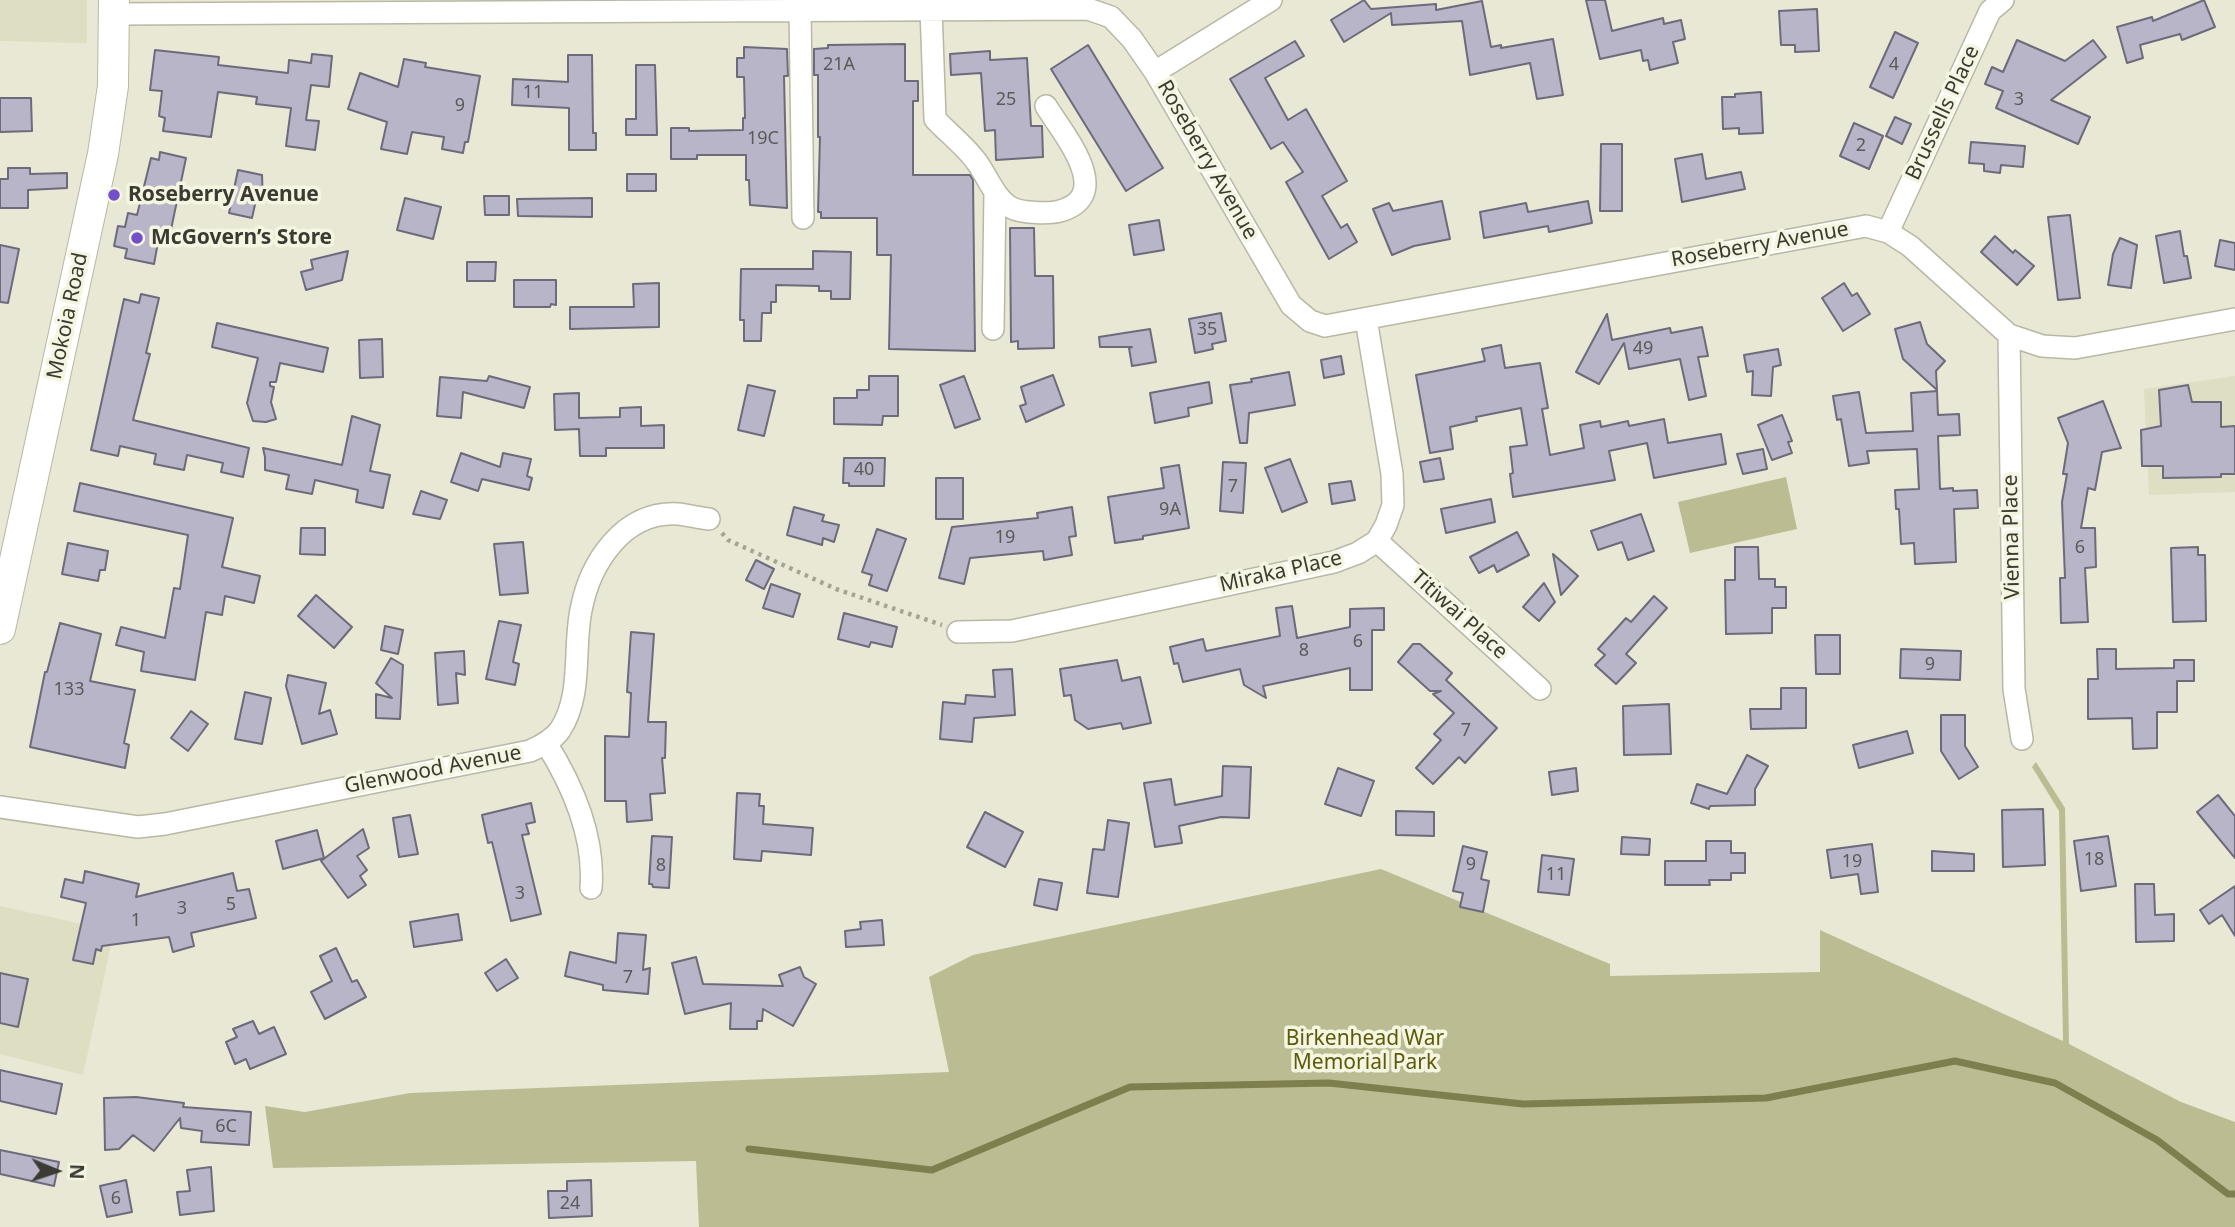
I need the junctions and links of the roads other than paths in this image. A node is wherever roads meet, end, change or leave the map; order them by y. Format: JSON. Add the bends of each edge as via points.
{"nodes":[{"id":1,"x":1271,"y":0,"type":"edge"},
{"id":2,"x":2003,"y":0,"type":"edge"},
{"id":3,"x":114,"y":7,"type":"edge"},
{"id":4,"x":931,"y":9,"type":"junction"},
{"id":5,"x":800,"y":10,"type":"junction"},
{"id":6,"x":1155,"y":72,"type":"junction"},
{"id":7,"x":1046,"y":106,"type":"dead end"},
{"id":8,"x":995,"y":192,"type":"junction"},
{"id":9,"x":803,"y":218,"type":"dead end"},
{"id":10,"x":1888,"y":232,"type":"junction"},
{"id":11,"x":1366,"y":319,"type":"junction"},
{"id":12,"x":2235,"y":319,"type":"edge"},
{"id":13,"x":993,"y":329,"type":"dead end"},
{"id":14,"x":2009,"y":335,"type":"junction"},
{"id":15,"x":709,"y":519,"type":"road end"},
{"id":16,"x":1377,"y":541,"type":"junction"},
{"id":17,"x":0,"y":629,"type":"edge"},
{"id":18,"x":958,"y":632,"type":"road end"},
{"id":19,"x":1541,"y":689,"type":"dead end"},
{"id":20,"x":2022,"y":739,"type":"dead end"},
{"id":21,"x":546,"y":743,"type":"junction"},
{"id":22,"x":0,"y":807,"type":"edge"},
{"id":23,"x":592,"y":888,"type":"dead end"}],
"edges":[{"from":1,"to":6,"type":"street"},
{"from":2,"to":10,"type":"street","name":"Brussells Place","via":[[1990,11]]},
{"from":3,"to":5,"type":"street","name":"Roseberry Avenue"},
{"from":3,"to":17,"type":"main road","name":"Mokoia Road","via":[[113,86],[103,154]]},
{"from":4,"to":5,"type":"street","name":"Roseberry Avenue"},
{"from":4,"to":6,"type":"street","name":"Roseberry Avenue","via":[[1088,9],[1111,17]]},
{"from":4,"to":8,"type":"street","via":[[935,119],[976,160]]},
{"from":5,"to":9,"type":"street"},
{"from":6,"to":11,"type":"street","name":"Roseberry Avenue","via":[[1291,305],[1310,321],[1325,326]]},
{"from":7,"to":8,"type":"street","via":[[1087,178],[1085,194],[1059,211],[1040,213],[1012,208]]},
{"from":8,"to":13,"type":"street"},
{"from":10,"to":11,"type":"street","name":"Roseberry Avenue","via":[[1866,226],[1839,230]]},
{"from":10,"to":14,"type":"street","name":"Roseberry Avenue"},
{"from":11,"to":16,"type":"street","via":[[1392,474],[1393,505]]},
{"from":12,"to":14,"type":"street","name":"Roseberry Avenue","via":[[2075,348],[2042,346]]},
{"from":14,"to":20,"type":"street","name":"Vienna Place","via":[[2014,689]]},
{"from":15,"to":21,"type":"street","name":"Glenwood Avenue","via":[[676,514],[648,518],[618,535],[595,565],[581,610],[572,704],[560,731]]},
{"from":16,"to":18,"type":"street","name":"Miraka Place","via":[[1334,562],[1012,631]]},
{"from":16,"to":19,"type":"street","name":"Titiwai Place"},
{"from":21,"to":22,"type":"street","name":"Glenwood Avenue","via":[[530,751],[165,824],[138,827]]},
{"from":21,"to":23,"type":"street","via":[[569,780],[584,825]]}]}
